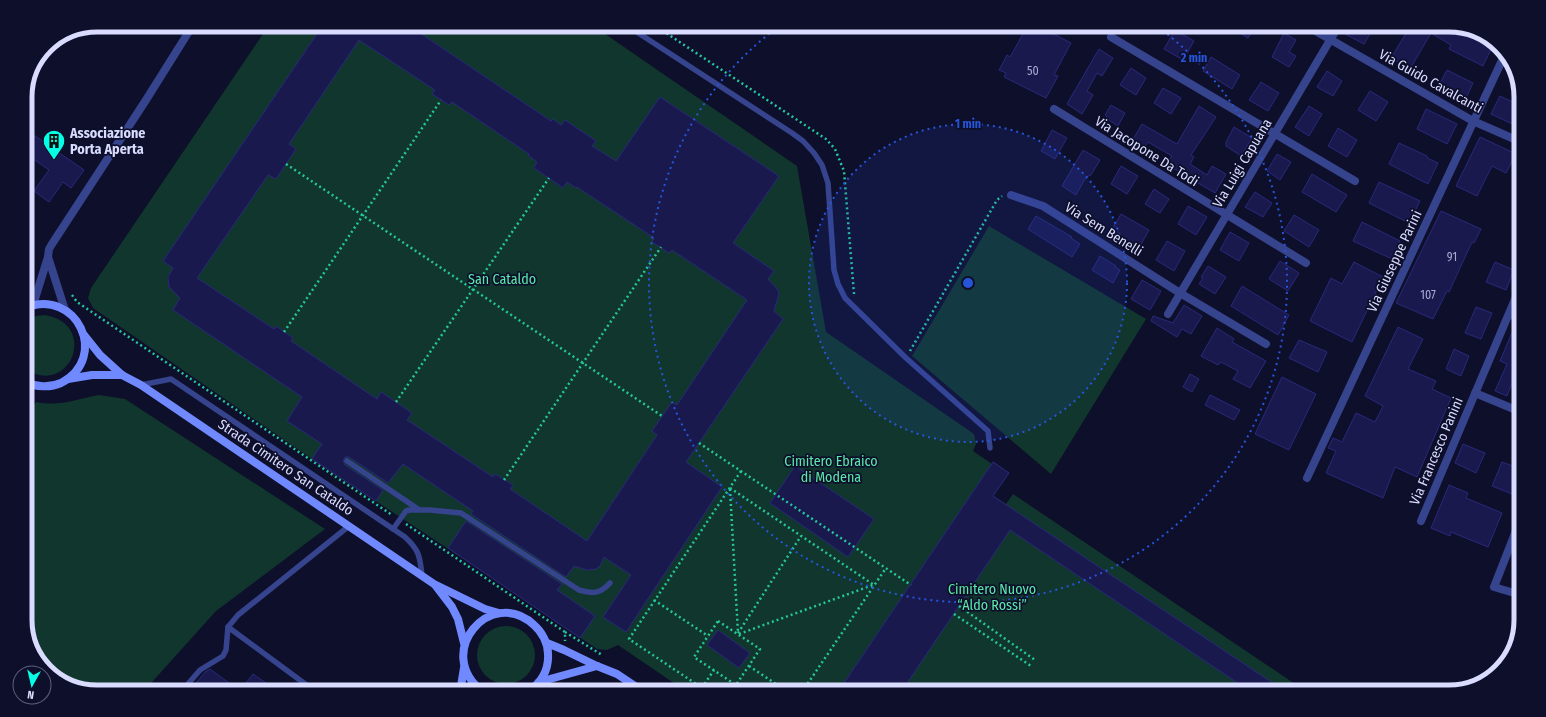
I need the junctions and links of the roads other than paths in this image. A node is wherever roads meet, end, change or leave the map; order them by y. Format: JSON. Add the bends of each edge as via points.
{"nodes":[{"id":1,"x":189,"y":32,"type":"edge"},
{"id":2,"x":637,"y":32,"type":"edge"},
{"id":3,"x":1317,"y":32,"type":"edge"},
{"id":4,"x":1335,"y":32,"type":"edge"},
{"id":5,"x":1111,"y":37,"type":"dead end"},
{"id":6,"x":1330,"y":40,"type":"junction"},
{"id":7,"x":1502,"y":60,"type":"edge"},
{"id":8,"x":1054,"y":109,"type":"dead end"},
{"id":9,"x":1474,"y":121,"type":"junction"},
{"id":10,"x":1274,"y":133,"type":"junction"},
{"id":11,"x":1514,"y":139,"type":"edge"},
{"id":12,"x":1355,"y":181,"type":"dead end"},
{"id":13,"x":1011,"y":195,"type":"road end"},
{"id":14,"x":1226,"y":214,"type":"junction"},
{"id":15,"x":48,"y":257,"type":"junction"},
{"id":16,"x":1306,"y":263,"type":"dead end"},
{"id":17,"x":1180,"y":293,"type":"junction"},
{"id":18,"x":32,"y":298,"type":"edge"},
{"id":19,"x":1514,"y":302,"type":"edge"},
{"id":20,"x":32,"y":306,"type":"edge"},
{"id":21,"x":65,"y":310,"type":"junction"},
{"id":22,"x":1168,"y":314,"type":"dead end"},
{"id":23,"x":1509,"y":314,"type":"junction"},
{"id":24,"x":1514,"y":316,"type":"edge"},
{"id":25,"x":84,"y":334,"type":"junction"},
{"id":26,"x":1266,"y":344,"type":"dead end"},
{"id":27,"x":122,"y":375,"type":"junction"},
{"id":28,"x":68,"y":379,"type":"junction"},
{"id":29,"x":32,"y":384,"type":"edge"},
{"id":30,"x":141,"y":385,"type":"junction"},
{"id":31,"x":1475,"y":393,"type":"junction"},
{"id":32,"x":1514,"y":409,"type":"edge"},
{"id":33,"x":990,"y":448,"type":"dead end"},
{"id":34,"x":347,"y":461,"type":"dead end"},
{"id":35,"x":1307,"y":478,"type":"dead end"},
{"id":36,"x":419,"y":510,"type":"junction"},
{"id":37,"x":1420,"y":521,"type":"dead end"},
{"id":38,"x":349,"y":526,"type":"junction"},
{"id":39,"x":393,"y":528,"type":"junction"},
{"id":40,"x":1514,"y":536,"type":"edge"},
{"id":41,"x":422,"y":576,"type":"junction"},
{"id":42,"x":610,"y":583,"type":"dead end"},
{"id":43,"x":434,"y":584,"type":"junction"},
{"id":44,"x":1514,"y":592,"type":"edge"},
{"id":45,"x":499,"y":613,"type":"junction"},
{"id":46,"x":228,"y":627,"type":"junction"},
{"id":47,"x":464,"y":643,"type":"junction"},
{"id":48,"x":547,"y":643,"type":"junction"},
{"id":49,"x":597,"y":666,"type":"junction"},
{"id":50,"x":464,"y":667,"type":"junction"},
{"id":51,"x":539,"y":682,"type":"junction"},
{"id":52,"x":187,"y":685,"type":"edge"},
{"id":53,"x":307,"y":685,"type":"edge"},
{"id":54,"x":461,"y":685,"type":"edge"},
{"id":55,"x":475,"y":685,"type":"edge"},
{"id":56,"x":535,"y":685,"type":"edge"},
{"id":57,"x":634,"y":685,"type":"edge"}],
"edges":[{"from":1,"to":15,"type":"street","via":[[49,249]]},
{"from":2,"to":33,"type":"lane","via":[[792,133],[814,153],[822,165],[828,183],[834,270],[845,298],[906,358],[988,431]]},
{"from":3,"to":6,"type":"street","name":"Via Guido Cavalcanti"},
{"from":4,"to":6,"type":"street","name":"Via Luigi Capuana"},
{"from":5,"to":10,"type":"street"},
{"from":6,"to":9,"type":"street","name":"Via Guido Cavalcanti"},
{"from":6,"to":10,"type":"street","name":"Via Luigi Capuana"},
{"from":7,"to":9,"type":"street","name":"Via Giuseppe Parini"},
{"from":8,"to":14,"type":"street","name":"Via Jacopone Da Todi"},
{"from":9,"to":11,"type":"street","name":"Via Guido Cavalcanti"},
{"from":9,"to":35,"type":"street","name":"Via Giuseppe Parini"},
{"from":10,"to":12,"type":"street"},
{"from":10,"to":14,"type":"street","name":"Via Luigi Capuana"},
{"from":13,"to":17,"type":"street","name":"Via Sem Benelli","via":[[1043,206]]},
{"from":14,"to":16,"type":"street","name":"Via Jacopone Da Todi"},
{"from":14,"to":17,"type":"street","name":"Via Luigi Capuana"},
{"from":15,"to":18,"type":"street"},
{"from":15,"to":21,"type":"street"},
{"from":17,"to":22,"type":"street","name":"Via Luigi Capuana"},
{"from":17,"to":26,"type":"street","name":"Via Sem Benelli"},
{"from":19,"to":23,"type":"street","name":"Via Francesco Panini"},
{"from":20,"to":21,"type":"street","via":[[48,304]]},
{"from":21,"to":25,"type":"street","name":"Strada Cimitero San Cataldo","via":[[79,324]]},
{"from":23,"to":24,"type":"street"},
{"from":23,"to":31,"type":"street","name":"Via Francesco Panini"},
{"from":25,"to":27,"type":"street","name":"Strada Cimitero San Cataldo","via":[[100,355]]},
{"from":25,"to":28,"type":"street","via":[[85,349],[82,360],[76,372]]},
{"from":27,"to":28,"type":"street","name":"Strada Cimitero San Cataldo","via":[[92,375]]},
{"from":27,"to":30,"type":"street","name":"Strada Cimitero San Cataldo"},
{"from":28,"to":29,"type":"street","name":"Strada Cimitero San Cataldo","via":[[56,385]]},
{"from":30,"to":38,"type":"street","name":"Strada Cimitero San Cataldo"},
{"from":30,"to":39,"type":"lane","via":[[171,379]]},
{"from":31,"to":32,"type":"street","name":"Via Francesco Panini"},
{"from":31,"to":37,"type":"street","name":"Via Francesco Panini"},
{"from":34,"to":36,"type":"lane"},
{"from":36,"to":39,"type":"lane","via":[[406,511]]},
{"from":36,"to":42,"type":"lane","via":[[461,513],[579,590],[600,592]]},
{"from":38,"to":41,"type":"street","name":"Strada Cimitero San Cataldo"},
{"from":38,"to":46,"type":"lane","via":[[238,615]]},
{"from":39,"to":41,"type":"lane","via":[[416,547]]},
{"from":40,"to":44,"type":"street","via":[[1494,587]]},
{"from":41,"to":43,"type":"street","name":"Strada Cimitero San Cataldo"},
{"from":43,"to":45,"type":"street","name":"Strada Cimitero San Cataldo","via":[[485,609]]},
{"from":43,"to":47,"type":"street","name":"Strada Cimitero San Cataldo","via":[[452,607]]},
{"from":45,"to":47,"type":"street","via":[[477,623]]},
{"from":45,"to":48,"type":"street","name":"Strada Cimitero San Cataldo","via":[[514,614],[528,619],[540,630]]},
{"from":46,"to":52,"type":"lane","via":[[223,656],[200,670]]},
{"from":46,"to":53,"type":"lane"},
{"from":47,"to":50,"type":"street","name":"Strada Cimitero San Cataldo"},
{"from":48,"to":49,"type":"street"},
{"from":48,"to":51,"type":"street","via":[[548,663]]},
{"from":49,"to":51,"type":"street"},
{"from":49,"to":57,"type":"street","via":[[617,674]]},
{"from":50,"to":54,"type":"street","name":"Strada Cimitero San Cataldo"},
{"from":50,"to":55,"type":"street"},
{"from":51,"to":56,"type":"street"}]}
